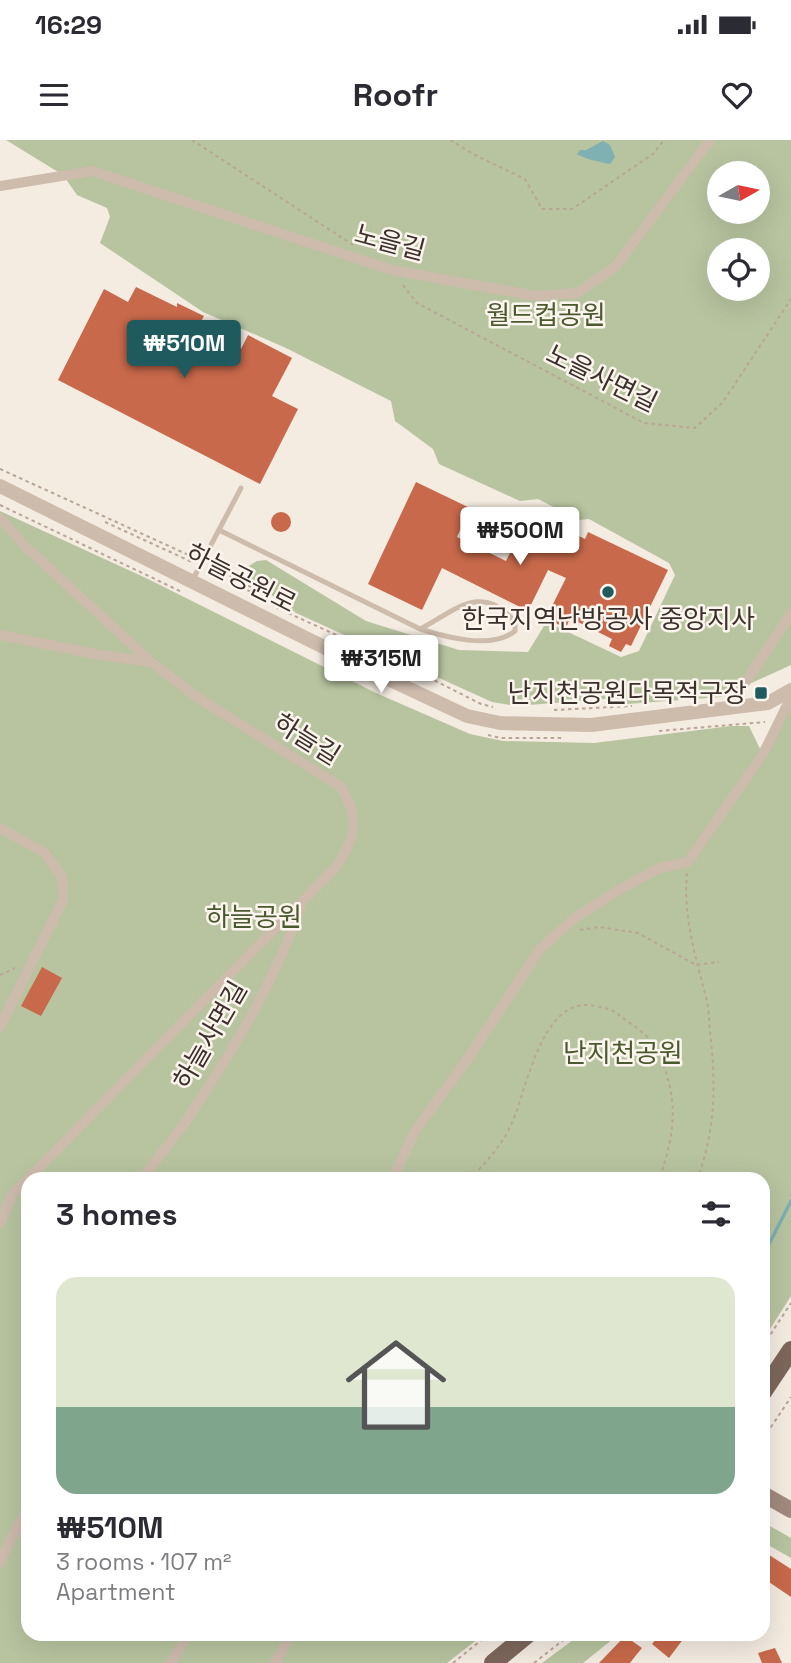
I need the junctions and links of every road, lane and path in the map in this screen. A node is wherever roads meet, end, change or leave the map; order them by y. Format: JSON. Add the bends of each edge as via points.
{"nodes":[{"id":1,"x":192,"y":140,"type":"edge"},
{"id":2,"x":450,"y":140,"type":"edge"},
{"id":3,"x":664,"y":140,"type":"edge"},
{"id":4,"x":710,"y":140,"type":"edge"},
{"id":5,"x":0,"y":186,"type":"edge"},
{"id":6,"x":358,"y":248,"type":"dead end"},
{"id":7,"x":392,"y":270,"type":"junction"},
{"id":8,"x":791,"y":299,"type":"edge"},
{"id":9,"x":0,"y":470,"type":"edge"},
{"id":10,"x":20,"y":484,"type":"dead end"},
{"id":11,"x":0,"y":486,"type":"edge"},
{"id":12,"x":241,"y":488,"type":"dead end"},
{"id":13,"x":0,"y":505,"type":"edge"},
{"id":14,"x":0,"y":518,"type":"edge"},
{"id":15,"x":101,"y":521,"type":"dead end"},
{"id":16,"x":219,"y":530,"type":"junction"},
{"id":17,"x":201,"y":564,"type":"junction"},
{"id":18,"x":189,"y":587,"type":"junction"},
{"id":19,"x":791,"y":614,"type":"edge"},
{"id":20,"x":420,"y":629,"type":"junction"},
{"id":21,"x":0,"y":635,"type":"edge"},
{"id":22,"x":342,"y":643,"type":"dead end"},
{"id":23,"x":151,"y":662,"type":"junction"},
{"id":24,"x":791,"y":690,"type":"edge"},
{"id":25,"x":791,"y":697,"type":"edge"},
{"id":26,"x":459,"y":698,"type":"dead end"},
{"id":27,"x":643,"y":705,"type":"dead end"},
{"id":28,"x":634,"y":708,"type":"dead end"},
{"id":29,"x":728,"y":708,"type":"junction"},
{"id":30,"x":500,"y":709,"type":"dead end"},
{"id":31,"x":550,"y":710,"type":"dead end"},
{"id":32,"x":491,"y":711,"type":"dead end"},
{"id":33,"x":783,"y":712,"type":"junction"},
{"id":34,"x":557,"y":713,"type":"dead end"},
{"id":35,"x":658,"y":731,"type":"dead end"},
{"id":36,"x":488,"y":735,"type":"dead end"},
{"id":37,"x":565,"y":738,"type":"dead end"},
{"id":38,"x":0,"y":828,"type":"edge"},
{"id":39,"x":688,"y":862,"type":"junction"},
{"id":40,"x":301,"y":904,"type":"junction"},
{"id":41,"x":555,"y":935,"type":"junction"},
{"id":42,"x":719,"y":962,"type":"dead end"},
{"id":43,"x":696,"y":965,"type":"junction"},
{"id":44,"x":28,"y":970,"type":"junction"},
{"id":45,"x":0,"y":975,"type":"edge"},
{"id":46,"x":0,"y":1027,"type":"edge"},
{"id":47,"x":35,"y":1172,"type":"edge"},
{"id":48,"x":148,"y":1172,"type":"edge"},
{"id":49,"x":396,"y":1172,"type":"edge"},
{"id":50,"x":476,"y":1172,"type":"edge"},
{"id":51,"x":661,"y":1172,"type":"edge"},
{"id":52,"x":699,"y":1172,"type":"edge"},
{"id":53,"x":21,"y":1186,"type":"edge"},
{"id":54,"x":0,"y":1223,"type":"edge"},
{"id":55,"x":791,"y":1303,"type":"edge"},
{"id":56,"x":770,"y":1335,"type":"edge"},
{"id":57,"x":791,"y":1350,"type":"edge"},
{"id":58,"x":770,"y":1382,"type":"edge"},
{"id":59,"x":791,"y":1397,"type":"edge"},
{"id":60,"x":770,"y":1428,"type":"edge"},
{"id":61,"x":770,"y":1498,"type":"edge"},
{"id":62,"x":791,"y":1510,"type":"edge"},
{"id":63,"x":21,"y":1520,"type":"edge"},
{"id":64,"x":0,"y":1562,"type":"edge"},
{"id":65,"x":184,"y":1641,"type":"edge"},
{"id":66,"x":286,"y":1641,"type":"edge"},
{"id":67,"x":480,"y":1641,"type":"edge"},
{"id":68,"x":520,"y":1641,"type":"edge"},
{"id":69,"x":562,"y":1641,"type":"edge"},
{"id":70,"x":171,"y":1663,"type":"edge"},
{"id":71,"x":275,"y":1663,"type":"edge"},
{"id":72,"x":453,"y":1663,"type":"edge"},
{"id":73,"x":493,"y":1663,"type":"edge"},
{"id":74,"x":534,"y":1663,"type":"edge"}],
"edges":[{"from":1,"to":6,"type":"path"},
{"from":2,"to":3,"type":"path","via":[[525,180],[542,209],[572,209],[653,153]]},
{"from":4,"to":7,"type":"street","name":"노을길","via":[[616,266],[577,293],[536,296]]},
{"from":5,"to":7,"type":"street","name":"노을길","via":[[92,171]]},
{"from":7,"to":8,"type":"path","name":"노을사면길","via":[[417,303],[644,423],[695,428],[723,402]]},
{"from":9,"to":10,"type":"path"},
{"from":9,"to":17,"type":"path"},
{"from":11,"to":18,"type":"street","name":"하늘공원로"},
{"from":12,"to":16,"type":"lane"},
{"from":13,"to":18,"type":"path"},
{"from":14,"to":23,"type":"street","name":"하늘길"},
{"from":15,"to":17,"type":"path"},
{"from":16,"to":17,"type":"lane"},
{"from":16,"to":20,"type":"lane"},
{"from":17,"to":18,"type":"lane"},
{"from":17,"to":22,"type":"path"},
{"from":17,"to":30,"type":"path","via":[[266,595],[288,612]]},
{"from":18,"to":29,"type":"street","name":"하늘공원로","via":[[467,716],[500,723],[591,724]]},
{"from":19,"to":29,"type":"street"},
{"from":20,"to":20,"type":"lane","via":[[455,640],[485,640],[508,636],[515,631],[515,622],[494,604],[473,600]]},
{"from":21,"to":23,"type":"street"},
{"from":23,"to":40,"type":"street","name":"하늘길","via":[[198,698],[340,786],[351,802],[354,827],[350,848]]},
{"from":24,"to":29,"type":"street","name":"하늘공원로","via":[[768,703]]},
{"from":25,"to":33,"type":"street"},
{"from":26,"to":32,"type":"path"},
{"from":27,"to":31,"type":"path"},
{"from":28,"to":34,"type":"path"},
{"from":33,"to":35,"type":"path","via":[[768,721]]},
{"from":33,"to":39,"type":"street","via":[[763,754]]},
{"from":36,"to":37,"type":"path"},
{"from":38,"to":44,"type":"street","via":[[46,853],[62,877],[64,900]]},
{"from":39,"to":41,"type":"street","via":[[660,868],[622,888]]},
{"from":39,"to":43,"type":"path","via":[[685,897]]},
{"from":40,"to":47,"type":"street","name":"하늘길"},
{"from":40,"to":48,"type":"street","name":"하늘사면길","via":[[286,949],[242,1031]]},
{"from":41,"to":43,"type":"path","via":[[599,927],[638,933]]},
{"from":41,"to":49,"type":"street","via":[[540,949],[415,1131]]},
{"from":42,"to":43,"type":"path"},
{"from":43,"to":52,"type":"path","via":[[706,996],[715,1074],[713,1116]]},
{"from":44,"to":45,"type":"path","via":[[18,967]]},
{"from":44,"to":46,"type":"street"},
{"from":50,"to":51,"type":"path","via":[[511,1125],[550,1027],[559,1016],[586,1004],[612,1010],[656,1046],[672,1096],[674,1128]]},
{"from":53,"to":54,"type":"street","name":"하늘길"},
{"from":55,"to":56,"type":"path"},
{"from":57,"to":58,"type":"main road"},
{"from":59,"to":60,"type":"path"},
{"from":61,"to":62,"type":"main road"},
{"from":63,"to":64,"type":"street"},
{"from":65,"to":70,"type":"street"},
{"from":66,"to":71,"type":"street"},
{"from":67,"to":72,"type":"path"},
{"from":68,"to":73,"type":"main road"},
{"from":69,"to":74,"type":"path"}]}
